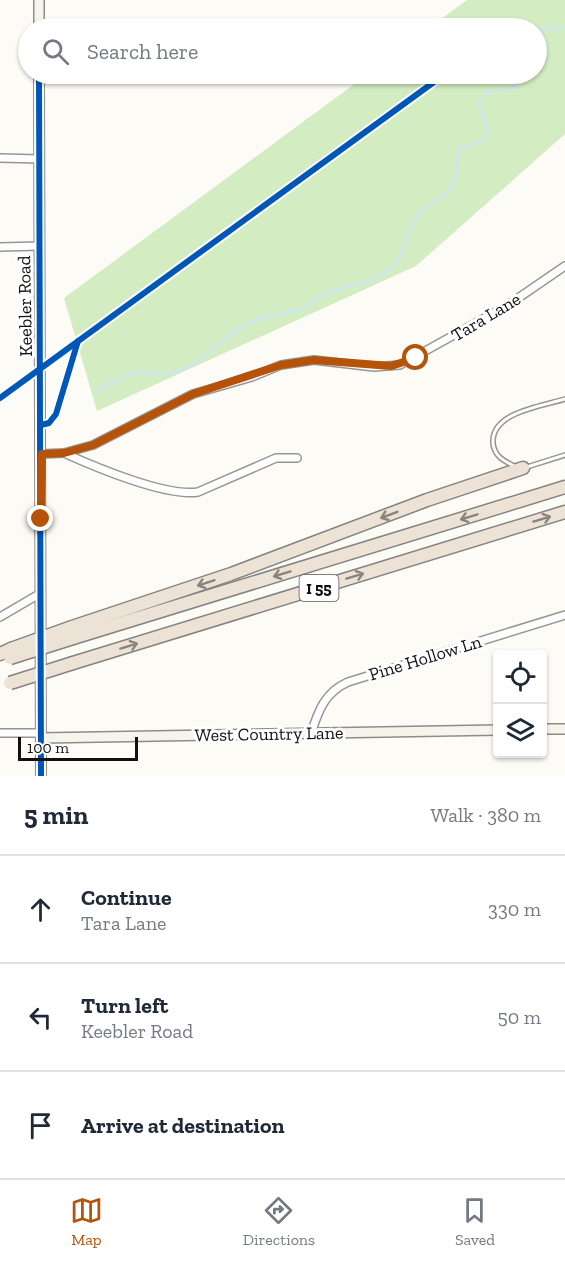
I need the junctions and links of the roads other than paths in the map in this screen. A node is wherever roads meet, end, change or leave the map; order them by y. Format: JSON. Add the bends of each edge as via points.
{"nodes":[{"id":1,"x":39,"y":0,"type":"edge"},
{"id":2,"x":39,"y":18,"type":"edge"},
{"id":3,"x":39,"y":84,"type":"edge"},
{"id":4,"x":0,"y":158,"type":"edge"},
{"id":5,"x":39,"y":159,"type":"junction"},
{"id":6,"x":0,"y":246,"type":"edge"},
{"id":7,"x":39,"y":246,"type":"junction"},
{"id":8,"x":565,"y":266,"type":"edge"},
{"id":9,"x":565,"y":399,"type":"edge"},
{"id":10,"x":64,"y":453,"type":"junction"},
{"id":11,"x":42,"y":454,"type":"junction"},
{"id":12,"x":565,"y":455,"type":"edge"},
{"id":13,"x":297,"y":458,"type":"dead end"},
{"id":14,"x":523,"y":468,"type":"junction"},
{"id":15,"x":565,"y":487,"type":"edge"},
{"id":16,"x":565,"y":512,"type":"edge"},
{"id":17,"x":41,"y":593,"type":"junction"},
{"id":18,"x":565,"y":615,"type":"edge"},
{"id":19,"x":0,"y":617,"type":"edge"},
{"id":20,"x":72,"y":632,"type":"junction"},
{"id":21,"x":5,"y":656,"type":"edge"},
{"id":22,"x":5,"y":685,"type":"edge"},
{"id":23,"x":547,"y":729,"type":"edge"},
{"id":24,"x":565,"y":729,"type":"edge"},
{"id":25,"x":493,"y":730,"type":"edge"},
{"id":26,"x":0,"y":734,"type":"edge"},
{"id":27,"x":311,"y":734,"type":"junction"},
{"id":28,"x":41,"y":736,"type":"junction"},
{"id":29,"x":41,"y":776,"type":"edge"}],
"edges":[{"from":1,"to":2,"type":"street"},
{"from":3,"to":5,"type":"street","name":"Keebler Road"},
{"from":4,"to":5,"type":"street"},
{"from":5,"to":7,"type":"street","name":"Keebler Road"},
{"from":6,"to":7,"type":"street"},
{"from":7,"to":11,"type":"street","name":"Keebler Road"},
{"from":8,"to":10,"type":"street","name":"Tara Lane","via":[[507,305],[400,365],[374,367],[314,360],[281,365],[193,394],[106,440]]},
{"from":9,"to":14,"type":"lane","via":[[507,418],[496,428],[493,441],[498,457]]},
{"from":10,"to":11,"type":"street","name":"Tara Lane"},
{"from":10,"to":13,"type":"street","name":"Tara Lane","via":[[163,489],[187,493],[198,492],[276,458]]},
{"from":11,"to":17,"type":"street","name":"Keebler Road"},
{"from":12,"to":14,"type":"lane"},
{"from":14,"to":20,"type":"highway","one_way":true},
{"from":15,"to":20,"type":"highway","number":"I 55","one_way":true},
{"from":22,"to":16,"type":"highway","number":"I 55","one_way":true,"bridge":true},
{"from":17,"to":19,"type":"street"},
{"from":17,"to":28,"type":"street","name":"Keebler Road"},
{"from":18,"to":27,"type":"street","name":"Pine Hollow Ln","via":[[342,684],[322,703]]},
{"from":20,"to":21,"type":"highway","number":"I 55","bridge":true},
{"from":23,"to":24,"type":"street"},
{"from":25,"to":27,"type":"street","name":"West Country Lane"},
{"from":26,"to":28,"type":"street","name":"West Country Lane"},
{"from":27,"to":28,"type":"street","name":"West Country Lane"},
{"from":28,"to":29,"type":"street","name":"Keebler Road"}]}
